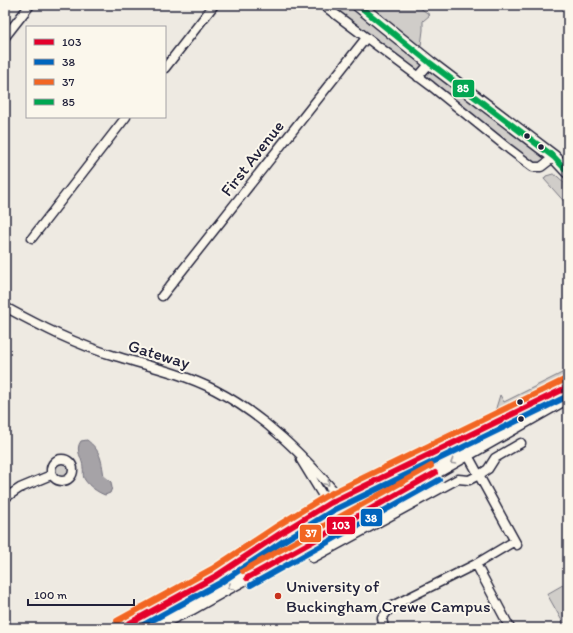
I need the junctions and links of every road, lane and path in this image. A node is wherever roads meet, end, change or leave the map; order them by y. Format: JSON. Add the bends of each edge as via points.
{"nodes":[{"id":1,"x":30,"y":5,"type":"edge"},
{"id":2,"x":214,"y":5,"type":"edge"},
{"id":3,"x":323,"y":5,"type":"edge"},
{"id":4,"x":358,"y":5,"type":"edge"},
{"id":5,"x":5,"y":37,"type":"edge"},
{"id":6,"x":366,"y":38,"type":"junction"},
{"id":7,"x":430,"y":62,"type":"junction"},
{"id":8,"x":166,"y":67,"type":"edge"},
{"id":9,"x":418,"y":77,"type":"junction"},
{"id":10,"x":125,"y":118,"type":"edge"},
{"id":11,"x":554,"y":158,"type":"junction"},
{"id":12,"x":568,"y":172,"type":"edge"},
{"id":13,"x":32,"y":238,"type":"dead end"},
{"id":14,"x":162,"y":296,"type":"dead end"},
{"id":15,"x":5,"y":307,"type":"edge"},
{"id":16,"x":568,"y":387,"type":"edge"},
{"id":17,"x":568,"y":397,"type":"edge"},
{"id":18,"x":459,"y":439,"type":"junction"},
{"id":19,"x":521,"y":443,"type":"dead end"},
{"id":20,"x":293,"y":448,"type":"junction"},
{"id":21,"x":468,"y":454,"type":"junction"},
{"id":22,"x":51,"y":475,"type":"dead end"},
{"id":23,"x":432,"y":475,"type":"junction"},
{"id":24,"x":480,"y":475,"type":"junction"},
{"id":25,"x":5,"y":498,"type":"edge"},
{"id":26,"x":337,"y":502,"type":"junction"},
{"id":27,"x":334,"y":530,"type":"junction"},
{"id":28,"x":313,"y":558,"type":"dead end"},
{"id":29,"x":476,"y":564,"type":"junction"},
{"id":30,"x":121,"y":628,"type":"edge"},
{"id":31,"x":150,"y":628,"type":"edge"},
{"id":32,"x":384,"y":628,"type":"edge"},
{"id":33,"x":510,"y":628,"type":"edge"}],
"edges":[{"from":1,"to":5,"type":"street"},
{"from":2,"to":8,"type":"street"},
{"from":3,"to":6,"type":"street"},
{"from":4,"to":7,"type":"main road"},
{"from":6,"to":9,"type":"street"},
{"from":6,"to":14,"type":"street","name":"First Avenue"},
{"from":7,"to":9,"type":"street"},
{"from":7,"to":11,"type":"main road"},
{"from":9,"to":11,"type":"street","via":[[533,166],[541,167]]},
{"from":10,"to":13,"type":"street"},
{"from":11,"to":12,"type":"main road"},
{"from":15,"to":20,"type":"street","name":"Gateway","via":[[76,341],[114,356],[191,379],[216,391],[254,414]]},
{"from":16,"to":18,"type":"main road"},
{"from":17,"to":21,"type":"main road"},
{"from":18,"to":21,"type":"street"},
{"from":18,"to":26,"type":"main road"},
{"from":19,"to":24,"type":"street","via":[[495,458],[488,469]]},
{"from":20,"to":26,"type":"street","name":"Gateway","one_way":true,"via":[[318,472]]},
{"from":20,"to":26,"type":"street","name":"Gateway","via":[[322,496]]},
{"from":21,"to":23,"type":"main road","one_way":true},
{"from":21,"to":24,"type":"street"},
{"from":22,"to":25,"type":"street","via":[[20,488]]},
{"from":23,"to":26,"type":"street","via":[[393,488],[362,504],[351,507]]},
{"from":23,"to":27,"type":"main road"},
{"from":24,"to":28,"type":"street","via":[[468,480],[458,479]]},
{"from":24,"to":29,"type":"street","via":[[515,543]]},
{"from":26,"to":27,"type":"street","via":[[340,516]]},
{"from":26,"to":30,"type":"main road","via":[[281,533],[216,576]]},
{"from":27,"to":31,"type":"main road","one_way":true,"via":[[192,608]]},
{"from":29,"to":32,"type":"street","via":[[392,606],[382,618]]},
{"from":29,"to":33,"type":"street"}]}
